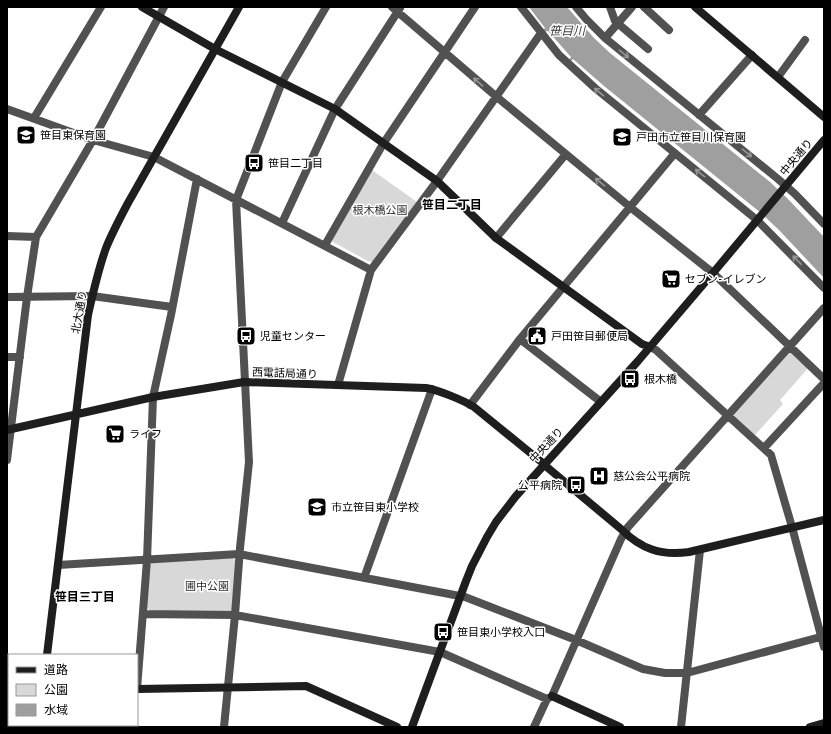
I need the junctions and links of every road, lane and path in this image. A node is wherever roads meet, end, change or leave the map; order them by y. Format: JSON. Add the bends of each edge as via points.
{"nodes":[{"id":1,"x":102,"y":7,"type":"edge"},
{"id":2,"x":142,"y":7,"type":"edge"},
{"id":3,"x":164,"y":7,"type":"edge"},
{"id":4,"x":239,"y":7,"type":"edge"},
{"id":5,"x":326,"y":7,"type":"edge"},
{"id":6,"x":475,"y":7,"type":"edge"},
{"id":7,"x":520,"y":7,"type":"edge"},
{"id":8,"x":576,"y":7,"type":"edge"},
{"id":9,"x":610,"y":7,"type":"edge"},
{"id":10,"x":632,"y":7,"type":"edge"},
{"id":11,"x":644,"y":7,"type":"edge"},
{"id":12,"x":695,"y":7,"type":"edge"},
{"id":13,"x":397,"y":9,"type":"edge"},
{"id":14,"x":160,"y":17,"type":"junction"},
{"id":15,"x":618,"y":23,"type":"junction"},
{"id":16,"x":669,"y":30,"type":"dead end"},
{"id":17,"x":541,"y":33,"type":"junction"},
{"id":18,"x":605,"y":38,"type":"junction"},
{"id":19,"x":805,"y":40,"type":"dead end"},
{"id":20,"x":215,"y":49,"type":"junction"},
{"id":21,"x":648,"y":49,"type":"dead end"},
{"id":22,"x":444,"y":52,"type":"junction"},
{"id":23,"x":752,"y":55,"type":"junction"},
{"id":24,"x":778,"y":77,"type":"junction"},
{"id":25,"x":282,"y":82,"type":"junction"},
{"id":26,"x":496,"y":97,"type":"junction"},
{"id":27,"x":7,"y":109,"type":"edge"},
{"id":28,"x":335,"y":109,"type":"junction"},
{"id":29,"x":699,"y":115,"type":"junction"},
{"id":30,"x":824,"y":117,"type":"edge"},
{"id":31,"x":34,"y":118,"type":"junction"},
{"id":32,"x":93,"y":140,"type":"junction"},
{"id":33,"x":824,"y":140,"type":"edge"},
{"id":34,"x":383,"y":144,"type":"junction"},
{"id":35,"x":675,"y":153,"type":"junction"},
{"id":36,"x":566,"y":154,"type":"junction"},
{"id":37,"x":154,"y":157,"type":"junction"},
{"id":38,"x":197,"y":179,"type":"junction"},
{"id":39,"x":436,"y":181,"type":"junction"},
{"id":40,"x":786,"y":187,"type":"junction"},
{"id":41,"x":236,"y":200,"type":"junction"},
{"id":42,"x":630,"y":207,"type":"junction"},
{"id":43,"x":758,"y":219,"type":"junction"},
{"id":44,"x":282,"y":223,"type":"junction"},
{"id":45,"x":824,"y":224,"type":"edge"},
{"id":46,"x":7,"y":236,"type":"edge"},
{"id":47,"x":36,"y":237,"type":"junction"},
{"id":48,"x":496,"y":238,"type":"junction"},
{"id":49,"x":325,"y":245,"type":"junction"},
{"id":50,"x":371,"y":270,"type":"junction"},
{"id":51,"x":713,"y":273,"type":"junction"},
{"id":52,"x":564,"y":287,"type":"junction"},
{"id":53,"x":824,"y":288,"type":"edge"},
{"id":54,"x":92,"y":296,"type":"junction"},
{"id":55,"x":7,"y":297,"type":"edge"},
{"id":56,"x":27,"y":297,"type":"junction"},
{"id":57,"x":172,"y":307,"type":"junction"},
{"id":58,"x":824,"y":308,"type":"edge"},
{"id":59,"x":520,"y":339,"type":"junction"},
{"id":60,"x":790,"y":346,"type":"junction"},
{"id":61,"x":650,"y":347,"type":"junction"},
{"id":62,"x":7,"y":357,"type":"edge"},
{"id":63,"x":20,"y":357,"type":"junction"},
{"id":64,"x":824,"y":379,"type":"edge"},
{"id":65,"x":244,"y":382,"type":"junction"},
{"id":66,"x":824,"y":383,"type":"edge"},
{"id":67,"x":338,"y":385,"type":"junction"},
{"id":68,"x":432,"y":389,"type":"junction"},
{"id":69,"x":153,"y":397,"type":"junction"},
{"id":70,"x":601,"y":402,"type":"junction"},
{"id":71,"x":470,"y":405,"type":"junction"},
{"id":72,"x":76,"y":414,"type":"junction"},
{"id":73,"x":728,"y":415,"type":"junction"},
{"id":74,"x":9,"y":430,"type":"edge"},
{"id":75,"x":764,"y":448,"type":"junction"},
{"id":76,"x":7,"y":460,"type":"edge"},
{"id":77,"x":544,"y":464,"type":"junction"},
{"id":78,"x":824,"y":520,"type":"edge"},
{"id":79,"x":792,"y":527,"type":"junction"},
{"id":80,"x":625,"y":532,"type":"junction"},
{"id":81,"x":700,"y":550,"type":"junction"},
{"id":82,"x":239,"y":554,"type":"junction"},
{"id":83,"x":147,"y":560,"type":"junction"},
{"id":84,"x":58,"y":565,"type":"junction"},
{"id":85,"x":364,"y":578,"type":"junction"},
{"id":86,"x":460,"y":596,"type":"junction"},
{"id":87,"x":143,"y":614,"type":"junction"},
{"id":88,"x":235,"y":615,"type":"junction"},
{"id":89,"x":823,"y":636,"type":"edge"},
{"id":90,"x":576,"y":640,"type":"junction"},
{"id":91,"x":824,"y":647,"type":"edge"},
{"id":92,"x":440,"y":652,"type":"junction"},
{"id":93,"x":47,"y":654,"type":"edge"},
{"id":94,"x":687,"y":673,"type":"junction"},
{"id":95,"x":138,"y":676,"type":"edge"},
{"id":96,"x":227,"y":687,"type":"junction"},
{"id":97,"x":138,"y":689,"type":"edge"},
{"id":98,"x":549,"y":698,"type":"junction"},
{"id":99,"x":824,"y":723,"type":"edge"},
{"id":100,"x":224,"y":727,"type":"edge"},
{"id":101,"x":397,"y":727,"type":"edge"},
{"id":102,"x":412,"y":727,"type":"edge"},
{"id":103,"x":534,"y":727,"type":"edge"},
{"id":104,"x":620,"y":727,"type":"edge"},
{"id":105,"x":681,"y":727,"type":"edge"},
{"id":106,"x":810,"y":727,"type":"edge"}],
"edges":[{"from":1,"to":31,"type":"street"},
{"from":2,"to":14,"type":"street"},
{"from":3,"to":14,"type":"street"},
{"from":4,"to":20,"type":"street","name":"北大通り"},
{"from":5,"to":25,"type":"street"},
{"from":6,"to":22,"type":"street"},
{"from":7,"to":17,"type":"street"},
{"from":8,"to":18,"type":"street"},
{"from":9,"to":15,"type":"street"},
{"from":10,"to":15,"type":"street"},
{"from":11,"to":16,"type":"street"},
{"from":12,"to":23,"type":"street"},
{"from":13,"to":22,"type":"street"},
{"from":13,"to":28,"type":"street"},
{"from":14,"to":20,"type":"street"},
{"from":14,"to":32,"type":"street"},
{"from":15,"to":18,"type":"street"},
{"from":15,"to":21,"type":"street"},
{"from":17,"to":26,"type":"street"},
{"from":35,"to":17,"type":"street","one_way":true,"via":[[559,56]]},
{"from":18,"to":29,"type":"street","one_way":true},
{"from":19,"to":24,"type":"street"},
{"from":20,"to":25,"type":"street"},
{"from":20,"to":37,"type":"street","name":"北大通り"},
{"from":26,"to":22,"type":"street","one_way":true},
{"from":22,"to":34,"type":"street"},
{"from":23,"to":24,"type":"street"},
{"from":23,"to":29,"type":"street"},
{"from":24,"to":30,"type":"street"},
{"from":25,"to":28,"type":"street"},
{"from":25,"to":41,"type":"street"},
{"from":26,"to":36,"type":"street"},
{"from":26,"to":39,"type":"street"},
{"from":27,"to":31,"type":"street"},
{"from":28,"to":34,"type":"street"},
{"from":28,"to":44,"type":"street"},
{"from":29,"to":40,"type":"street","one_way":true},
{"from":31,"to":32,"type":"street"},
{"from":32,"to":37,"type":"street"},
{"from":32,"to":47,"type":"street"},
{"from":33,"to":40,"type":"street","name":"中央通り"},
{"from":34,"to":39,"type":"street"},
{"from":34,"to":49,"type":"street"},
{"from":35,"to":42,"type":"street"},
{"from":43,"to":35,"type":"street","one_way":true},
{"from":42,"to":36,"type":"street","one_way":true},
{"from":36,"to":48,"type":"street"},
{"from":37,"to":38,"type":"street"},
{"from":37,"to":54,"type":"street","name":"北大通り","via":[[116,225],[98,272]]},
{"from":38,"to":41,"type":"street"},
{"from":38,"to":57,"type":"street"},
{"from":39,"to":48,"type":"street"},
{"from":39,"to":50,"type":"street"},
{"from":40,"to":43,"type":"street"},
{"from":40,"to":45,"type":"street"},
{"from":41,"to":44,"type":"street"},
{"from":41,"to":65,"type":"street"},
{"from":42,"to":51,"type":"street"},
{"from":42,"to":52,"type":"street"},
{"from":43,"to":51,"type":"street","name":"中央通り"},
{"from":53,"to":43,"type":"street","one_way":true},
{"from":44,"to":49,"type":"street"},
{"from":46,"to":47,"type":"street"},
{"from":47,"to":56,"type":"street"},
{"from":48,"to":52,"type":"street"},
{"from":49,"to":50,"type":"street"},
{"from":50,"to":67,"type":"street"},
{"from":51,"to":60,"type":"street"},
{"from":51,"to":61,"type":"street","name":"中央通り"},
{"from":52,"to":59,"type":"street"},
{"from":52,"to":61,"type":"street","via":[[642,344]]},
{"from":54,"to":56,"type":"street"},
{"from":54,"to":57,"type":"street"},
{"from":54,"to":72,"type":"street","name":"北大通り"},
{"from":55,"to":56,"type":"street"},
{"from":56,"to":63,"type":"street"},
{"from":57,"to":69,"type":"street"},
{"from":58,"to":60,"type":"street"},
{"from":59,"to":70,"type":"street"},
{"from":59,"to":71,"type":"street"},
{"from":60,"to":64,"type":"street"},
{"from":60,"to":73,"type":"street"},
{"from":61,"to":70,"type":"street","name":"中央通り"},
{"from":61,"to":73,"type":"street"},
{"from":62,"to":63,"type":"street"},
{"from":63,"to":74,"type":"street"},
{"from":65,"to":67,"type":"street","name":"西電話局通り"},
{"from":65,"to":69,"type":"street","name":"西電話局通り"},
{"from":65,"to":82,"type":"street","via":[[248,462]]},
{"from":66,"to":75,"type":"street"},
{"from":67,"to":68,"type":"street","name":"西電話局通り"},
{"from":68,"to":71,"type":"street","name":"西電話局通り"},
{"from":68,"to":85,"type":"street"},
{"from":69,"to":72,"type":"street","name":"西電話局通り"},
{"from":69,"to":83,"type":"street"},
{"from":70,"to":77,"type":"street","name":"中央通り"},
{"from":71,"to":77,"type":"street","name":"西電話局通り"},
{"from":72,"to":74,"type":"street","name":"西電話局通り"},
{"from":72,"to":84,"type":"street","name":"北大通り"},
{"from":73,"to":75,"type":"street"},
{"from":73,"to":80,"type":"street"},
{"from":74,"to":76,"type":"street"},
{"from":75,"to":79,"type":"street","via":[[770,455]]},
{"from":77,"to":80,"type":"street","name":"西電話局通り"},
{"from":77,"to":86,"type":"street","name":"中央通り","via":[[496,522],[472,566]]},
{"from":78,"to":79,"type":"street","name":"西電話局通り"},
{"from":79,"to":81,"type":"street","name":"西電話局通り"},
{"from":79,"to":89,"type":"street"},
{"from":80,"to":81,"type":"street","name":"西電話局通り","via":[[638,544],[664,553]]},
{"from":80,"to":90,"type":"street"},
{"from":81,"to":94,"type":"street"},
{"from":82,"to":83,"type":"street"},
{"from":82,"to":85,"type":"street"},
{"from":82,"to":88,"type":"street"},
{"from":83,"to":84,"type":"street"},
{"from":83,"to":87,"type":"street"},
{"from":84,"to":93,"type":"street","name":"北大通り"},
{"from":85,"to":86,"type":"street"},
{"from":86,"to":90,"type":"street"},
{"from":86,"to":92,"type":"street","name":"中央通り"},
{"from":87,"to":88,"type":"street"},
{"from":87,"to":95,"type":"street"},
{"from":88,"to":92,"type":"street"},
{"from":88,"to":96,"type":"street"},
{"from":89,"to":91,"type":"street"},
{"from":89,"to":94,"type":"street"},
{"from":90,"to":94,"type":"street","via":[[642,669]]},
{"from":90,"to":98,"type":"street"},
{"from":92,"to":98,"type":"street"},
{"from":92,"to":102,"type":"street","name":"中央通り"},
{"from":94,"to":105,"type":"street"},
{"from":96,"to":97,"type":"street"},
{"from":96,"to":100,"type":"street"},
{"from":96,"to":101,"type":"street","via":[[306,686]]},
{"from":98,"to":103,"type":"street"},
{"from":98,"to":104,"type":"street"},
{"from":99,"to":106,"type":"street"}]}
